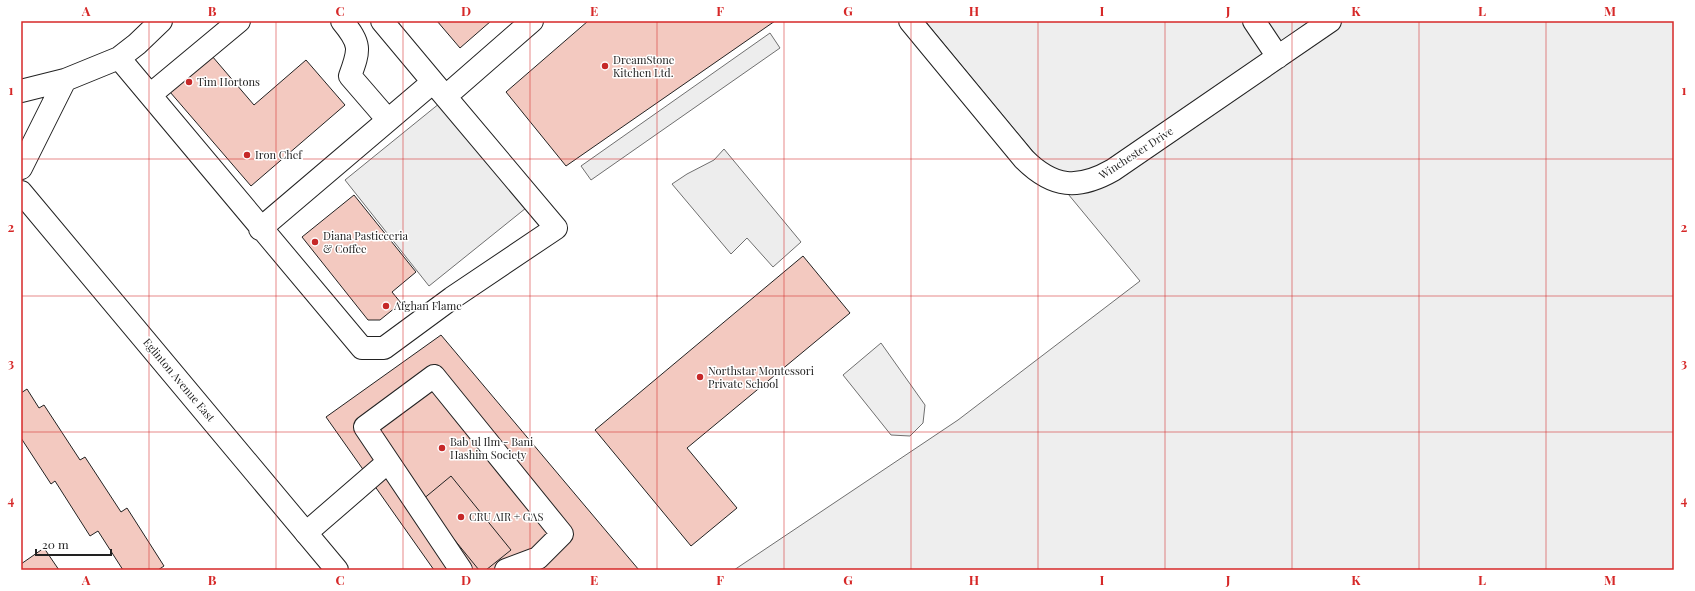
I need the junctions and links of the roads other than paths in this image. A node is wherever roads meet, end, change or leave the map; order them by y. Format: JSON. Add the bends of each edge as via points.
{"nodes":[{"id":1,"x":161,"y":21,"type":"edge"},
{"id":2,"x":239,"y":21,"type":"edge"},
{"id":3,"x":342,"y":21,"type":"edge"},
{"id":4,"x":382,"y":21,"type":"edge"},
{"id":5,"x":532,"y":21,"type":"edge"},
{"id":6,"x":910,"y":21,"type":"edge"},
{"id":7,"x":1254,"y":21,"type":"edge"},
{"id":8,"x":1330,"y":21,"type":"edge"},
{"id":9,"x":1278,"y":57,"type":"junction"},
{"id":10,"x":119,"y":58,"type":"junction"},
{"id":11,"x":65,"y":80,"type":"junction"},
{"id":12,"x":439,"y":89,"type":"junction"},
{"id":13,"x":21,"y":91,"type":"edge"},
{"id":14,"x":150,"y":95,"type":"junction"},
{"id":15,"x":388,"y":120,"type":"junction"},
{"id":16,"x":21,"y":168,"type":"edge"},
{"id":17,"x":21,"y":192,"type":"edge"},
{"id":18,"x":260,"y":228,"type":"junction"},
{"id":19,"x":388,"y":462,"type":"junction"},
{"id":20,"x":306,"y":533,"type":"junction"},
{"id":21,"x":337,"y":570,"type":"edge"},
{"id":22,"x":461,"y":570,"type":"edge"},
{"id":23,"x":506,"y":570,"type":"edge"}],
"edges":[{"from":1,"to":10,"type":"street"},
{"from":2,"to":14,"type":"street"},
{"from":3,"to":15,"type":"street","via":[[357,42],[357,55],[350,76]]},
{"from":4,"to":12,"type":"street"},
{"from":5,"to":12,"type":"street"},
{"from":6,"to":9,"type":"street","name":"Winchester Drive","via":[[1024,159],[1046,177],[1071,185],[1096,179],[1114,170]]},
{"from":7,"to":9,"type":"street"},
{"from":8,"to":9,"type":"street","name":"Winchester Drive"},
{"from":10,"to":11,"type":"street"},
{"from":10,"to":14,"type":"street"},
{"from":11,"to":13,"type":"street"},
{"from":11,"to":16,"type":"street"},
{"from":12,"to":15,"type":"street"},
{"from":12,"to":18,"type":"street","via":[[556,228],[452,298],[384,348],[362,348]]},
{"from":14,"to":18,"type":"street"},
{"from":15,"to":18,"type":"street"},
{"from":17,"to":20,"type":"street","name":"Eglinton Avenue East"},
{"from":19,"to":20,"type":"street"},
{"from":19,"to":22,"type":"street"},
{"from":19,"to":23,"type":"street","via":[[365,427],[434,376],[562,534],[538,558]]},
{"from":20,"to":21,"type":"street","name":"Eglinton Avenue East"}]}
